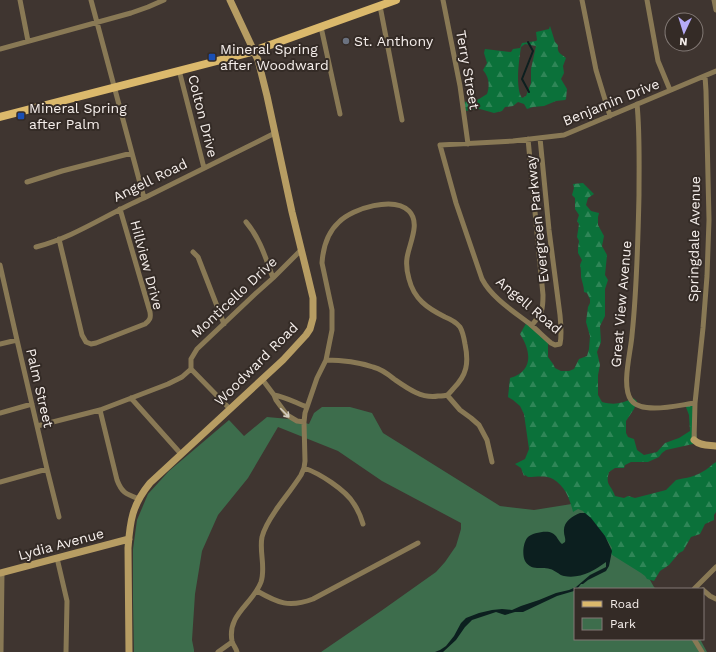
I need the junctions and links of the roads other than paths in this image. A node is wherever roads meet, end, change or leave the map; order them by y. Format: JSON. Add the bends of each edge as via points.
{"nodes":[{"id":1,"x":20,"y":0,"type":"edge"},
{"id":2,"x":91,"y":0,"type":"edge"},
{"id":3,"x":164,"y":0,"type":"edge"},
{"id":4,"x":230,"y":0,"type":"edge"},
{"id":5,"x":396,"y":0,"type":"edge"},
{"id":6,"x":443,"y":0,"type":"edge"},
{"id":7,"x":582,"y":0,"type":"edge"},
{"id":8,"x":647,"y":0,"type":"edge"},
{"id":9,"x":714,"y":0,"type":"edge"},
{"id":10,"x":380,"y":6,"type":"junction"},
{"id":11,"x":716,"y":10,"type":"edge"},
{"id":12,"x":98,"y":23,"type":"junction"},
{"id":13,"x":321,"y":27,"type":"junction"},
{"id":14,"x":28,"y":41,"type":"junction"},
{"id":15,"x":0,"y":49,"type":"edge"},
{"id":16,"x":253,"y":50,"type":"junction"},
{"id":17,"x":180,"y":70,"type":"junction"},
{"id":18,"x":716,"y":71,"type":"edge"},
{"id":19,"x":705,"y":76,"type":"junction"},
{"id":20,"x":114,"y":87,"type":"junction"},
{"id":21,"x":670,"y":90,"type":"junction"},
{"id":22,"x":637,"y":104,"type":"junction"},
{"id":23,"x":340,"y":114,"type":"dead end"},
{"id":24,"x":610,"y":116,"type":"junction"},
{"id":25,"x":0,"y":117,"type":"edge"},
{"id":26,"x":402,"y":120,"type":"dead end"},
{"id":27,"x":275,"y":133,"type":"junction"},
{"id":28,"x":540,"y":138,"type":"junction"},
{"id":29,"x":528,"y":139,"type":"junction"},
{"id":30,"x":468,"y":144,"type":"junction"},
{"id":31,"x":440,"y":145,"type":"joint"},
{"id":32,"x":132,"y":153,"type":"junction"},
{"id":33,"x":204,"y":168,"type":"junction"},
{"id":34,"x":27,"y":182,"type":"dead end"},
{"id":35,"x":144,"y":198,"type":"junction"},
{"id":36,"x":120,"y":209,"type":"junction"},
{"id":37,"x":246,"y":222,"type":"dead end"},
{"id":38,"x":59,"y":239,"type":"junction"},
{"id":39,"x":36,"y":247,"type":"dead end"},
{"id":40,"x":301,"y":250,"type":"junction"},
{"id":41,"x":193,"y":252,"type":"dead end"},
{"id":42,"x":0,"y":265,"type":"edge"},
{"id":43,"x":1,"y":274,"type":"edge"},
{"id":44,"x":273,"y":278,"type":"junction"},
{"id":45,"x":224,"y":324,"type":"junction"},
{"id":46,"x":532,"y":325,"type":"junction"},
{"id":47,"x":16,"y":340,"type":"junction"},
{"id":48,"x":0,"y":344,"type":"edge"},
{"id":49,"x":560,"y":344,"type":"joint"},
{"id":50,"x":326,"y":360,"type":"junction"},
{"id":51,"x":191,"y":369,"type":"junction"},
{"id":52,"x":262,"y":379,"type":"junction"},
{"id":53,"x":274,"y":395,"type":"junction"},
{"id":54,"x":447,"y":395,"type":"junction"},
{"id":55,"x":131,"y":398,"type":"junction"},
{"id":56,"x":695,"y":403,"type":"junction"},
{"id":57,"x":32,"y":404,"type":"junction"},
{"id":58,"x":307,"y":407,"type":"junction"},
{"id":59,"x":230,"y":409,"type":"junction"},
{"id":60,"x":100,"y":410,"type":"junction"},
{"id":61,"x":0,"y":413,"type":"edge"},
{"id":62,"x":304,"y":422,"type":"junction"},
{"id":63,"x":37,"y":426,"type":"junction"},
{"id":64,"x":694,"y":440,"type":"joint"},
{"id":65,"x":716,"y":446,"type":"edge"},
{"id":66,"x":181,"y":454,"type":"junction"},
{"id":67,"x":492,"y":462,"type":"dead end"},
{"id":68,"x":304,"y":468,"type":"junction"},
{"id":69,"x":47,"y":469,"type":"junction"},
{"id":70,"x":0,"y":482,"type":"edge"},
{"id":71,"x":138,"y":499,"type":"junction"},
{"id":72,"x":59,"y":517,"type":"dead end"},
{"id":73,"x":363,"y":524,"type":"dead end"},
{"id":74,"x":129,"y":539,"type":"junction"},
{"id":75,"x":418,"y":543,"type":"dead end"},
{"id":76,"x":56,"y":558,"type":"junction"},
{"id":77,"x":716,"y":567,"type":"edge"},
{"id":78,"x":1,"y":573,"type":"edge"},
{"id":79,"x":699,"y":588,"type":"edge"},
{"id":80,"x":257,"y":591,"type":"junction"},
{"id":81,"x":704,"y":592,"type":"edge"},
{"id":82,"x":716,"y":599,"type":"edge"},
{"id":83,"x":694,"y":640,"type":"edge"},
{"id":84,"x":232,"y":642,"type":"junction"},
{"id":85,"x":1,"y":652,"type":"edge"},
{"id":86,"x":66,"y":652,"type":"edge"},
{"id":87,"x":129,"y":652,"type":"edge"},
{"id":88,"x":218,"y":652,"type":"edge"},
{"id":89,"x":237,"y":652,"type":"edge"},
{"id":90,"x":702,"y":652,"type":"edge"}],
"edges":[{"from":1,"to":14,"type":"street"},
{"from":2,"to":12,"type":"street"},
{"from":3,"to":12,"type":"street"},
{"from":4,"to":16,"type":"street","name":"Woodward Road"},
{"from":5,"to":10,"type":"main road"},
{"from":6,"to":30,"type":"street","name":"Terry Street","via":[[460,86]]},
{"from":7,"to":24,"type":"street","via":[[596,70]]},
{"from":8,"to":21,"type":"street","via":[[658,61]]},
{"from":9,"to":11,"type":"street"},
{"from":10,"to":13,"type":"main road"},
{"from":10,"to":26,"type":"street"},
{"from":12,"to":14,"type":"street"},
{"from":12,"to":20,"type":"street"},
{"from":13,"to":16,"type":"main road"},
{"from":13,"to":23,"type":"street"},
{"from":14,"to":15,"type":"street"},
{"from":16,"to":17,"type":"main road"},
{"from":16,"to":27,"type":"street","name":"Woodward Road","via":[[258,60]]},
{"from":17,"to":20,"type":"main road"},
{"from":17,"to":33,"type":"street","name":"Colton Drive"},
{"from":18,"to":19,"type":"street","name":"Benjamin Drive"},
{"from":19,"to":21,"type":"street","name":"Benjamin Drive"},
{"from":19,"to":56,"type":"street","name":"Springdale Avenue","via":[[709,227],[703,328]]},
{"from":20,"to":25,"type":"main road"},
{"from":20,"to":32,"type":"street"},
{"from":21,"to":22,"type":"street","name":"Benjamin Drive"},
{"from":22,"to":24,"type":"street","name":"Benjamin Drive"},
{"from":22,"to":56,"type":"street","name":"Great View Avenue","via":[[639,167],[636,294],[626,388],[631,400],[643,408]]},
{"from":24,"to":28,"type":"street","name":"Benjamin Drive","via":[[564,135]]},
{"from":27,"to":33,"type":"street","name":"Angell Road"},
{"from":27,"to":40,"type":"street","name":"Woodward Road"},
{"from":28,"to":29,"type":"street","name":"Benjamin Drive"},
{"from":28,"to":49,"type":"street","name":"Evergreen Parkway","via":[[560,315]]},
{"from":29,"to":30,"type":"street","name":"Benjamin Drive"},
{"from":29,"to":46,"type":"street","name":"Evergreen Parkway","via":[[543,295],[542,312]]},
{"from":30,"to":31,"type":"street","name":"Benjamin Drive"},
{"from":31,"to":46,"type":"street","name":"Angell Road","via":[[456,203],[485,286]]},
{"from":32,"to":34,"type":"street"},
{"from":32,"to":35,"type":"street"},
{"from":33,"to":35,"type":"street","name":"Angell Road"},
{"from":35,"to":36,"type":"street","name":"Angell Road"},
{"from":36,"to":38,"type":"street","name":"Angell Road"},
{"from":36,"to":38,"type":"street","name":"Hillview Drive","via":[[150,312],[150,318],[145,324],[96,343],[86,342],[82,335]]},
{"from":37,"to":44,"type":"street","via":[[261,246]]},
{"from":38,"to":39,"type":"street","name":"Angell Road"},
{"from":40,"to":44,"type":"street","name":"Monticello Drive"},
{"from":40,"to":52,"type":"street","name":"Woodward Road","via":[[313,298],[310,329]]},
{"from":41,"to":45,"type":"street","via":[[198,257]]},
{"from":42,"to":43,"type":"street","name":"Palm Street"},
{"from":43,"to":47,"type":"street","name":"Palm Street"},
{"from":44,"to":45,"type":"street","name":"Monticello Drive"},
{"from":45,"to":51,"type":"street","name":"Monticello Drive","via":[[197,349],[191,359]]},
{"from":46,"to":49,"type":"street","name":"Angell Road","via":[[551,344]]},
{"from":47,"to":48,"type":"street"},
{"from":47,"to":57,"type":"street","name":"Palm Street"},
{"from":50,"to":54,"type":"street","via":[[374,367],[408,389],[425,396]]},
{"from":50,"to":54,"type":"street","via":[[333,321],[322,263],[328,238],[338,222],[353,212],[384,204],[402,207],[413,216],[414,223],[407,256],[409,280],[413,290],[424,304],[451,320],[462,332],[467,366],[464,375]]},
{"from":50,"to":58,"type":"street"},
{"from":51,"to":55,"type":"street","via":[[168,384]]},
{"from":51,"to":59,"type":"street"},
{"from":52,"to":53,"type":"street"},
{"from":52,"to":59,"type":"street","name":"Woodward Road"},
{"from":53,"to":58,"type":"street"},
{"from":53,"to":62,"type":"street","one_way":true,"via":[[287,415]]},
{"from":54,"to":67,"type":"street","via":[[460,410],[479,425],[488,440]]},
{"from":55,"to":60,"type":"street"},
{"from":55,"to":66,"type":"street"},
{"from":56,"to":64,"type":"street"},
{"from":57,"to":61,"type":"street"},
{"from":57,"to":63,"type":"street","name":"Palm Street"},
{"from":58,"to":62,"type":"street"},
{"from":59,"to":66,"type":"street","name":"Woodward Road"},
{"from":60,"to":63,"type":"street"},
{"from":60,"to":71,"type":"street","via":[[117,480],[124,492]]},
{"from":62,"to":68,"type":"street"},
{"from":63,"to":69,"type":"street","name":"Palm Street"},
{"from":64,"to":65,"type":"street","via":[[704,445]]},
{"from":66,"to":71,"type":"street","name":"Woodward Road","via":[[150,483]]},
{"from":68,"to":73,"type":"street","via":[[322,476],[350,498]]},
{"from":68,"to":80,"type":"street","via":[[265,528],[261,582]]},
{"from":69,"to":70,"type":"street"},
{"from":69,"to":72,"type":"street","name":"Palm Street"},
{"from":71,"to":74,"type":"street","name":"Woodward Road","via":[[132,516]]},
{"from":74,"to":76,"type":"street","name":"Lydia Avenue"},
{"from":74,"to":87,"type":"street","name":"Woodward Road"},
{"from":75,"to":80,"type":"street","via":[[305,602],[283,603]]},
{"from":76,"to":78,"type":"street","name":"Lydia Avenue"},
{"from":76,"to":86,"type":"street","via":[[67,601]]},
{"from":77,"to":79,"type":"street"},
{"from":78,"to":85,"type":"street"},
{"from":80,"to":84,"type":"street","via":[[234,620]]},
{"from":81,"to":82,"type":"street"},
{"from":83,"to":90,"type":"street"},
{"from":84,"to":88,"type":"street"},
{"from":84,"to":89,"type":"street"}]}
